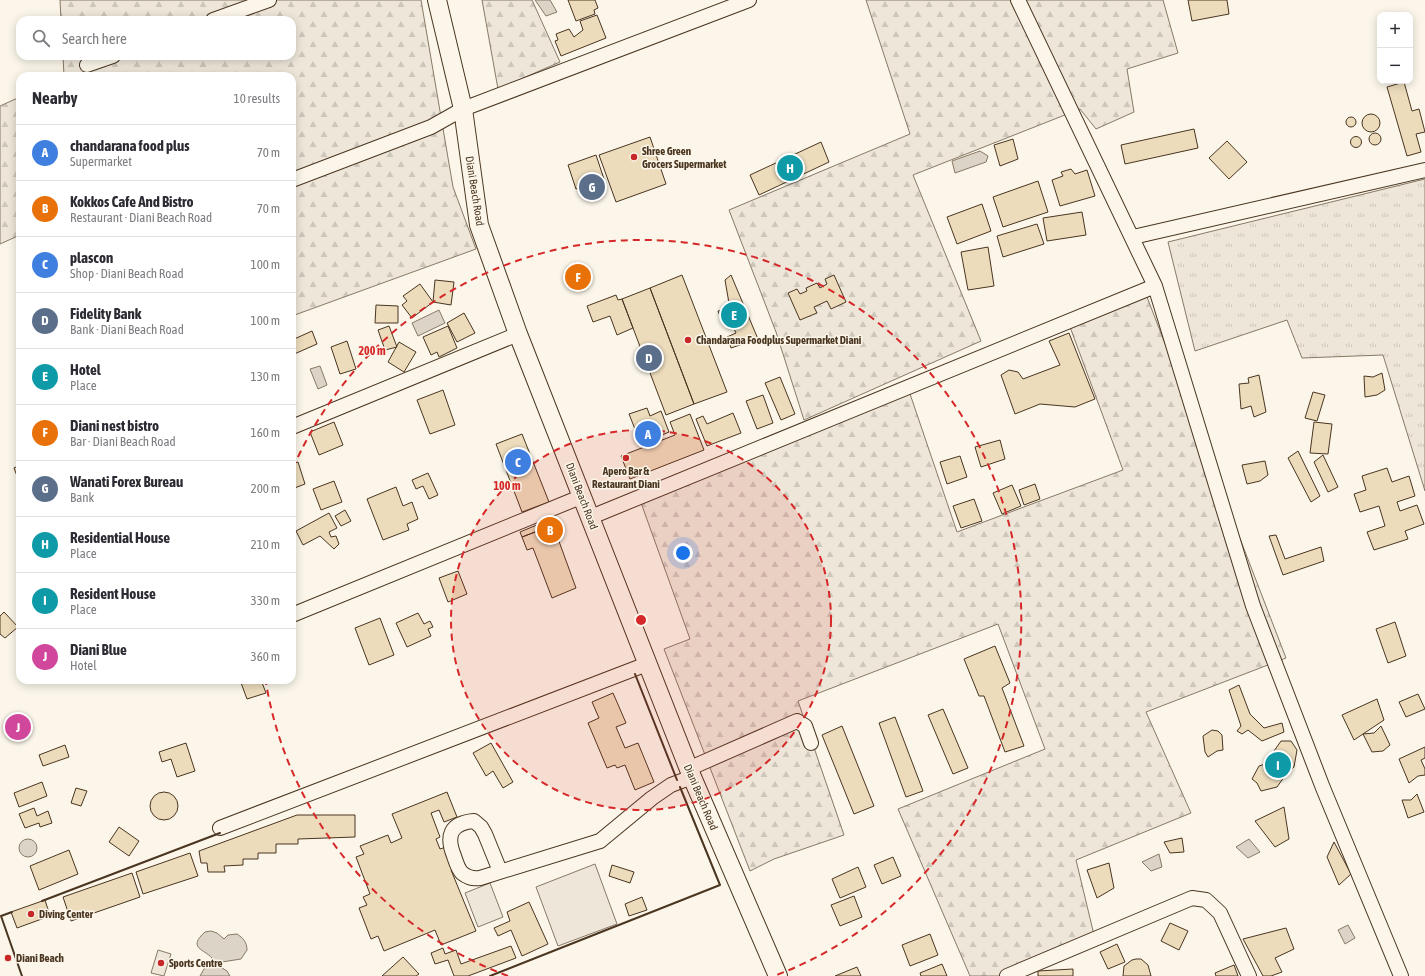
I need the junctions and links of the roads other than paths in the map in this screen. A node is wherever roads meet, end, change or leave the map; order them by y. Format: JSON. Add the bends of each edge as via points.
{"nodes":[{"id":1,"x":269,"y":0,"type":"edge"},
{"id":2,"x":437,"y":0,"type":"edge"},
{"id":3,"x":749,"y":0,"type":"edge"},
{"id":4,"x":1018,"y":0,"type":"edge"},
{"id":5,"x":224,"y":16,"type":"edge"},
{"id":6,"x":101,"y":60,"type":"edge"},
{"id":7,"x":87,"y":65,"type":"dead end"},
{"id":8,"x":463,"y":109,"type":"junction"},
{"id":9,"x":1425,"y":170,"type":"edge"},
{"id":10,"x":296,"y":178,"type":"edge"},
{"id":11,"x":1133,"y":237,"type":"junction"},
{"id":12,"x":1155,"y":286,"type":"junction"},
{"id":13,"x":518,"y":334,"type":"junction"},
{"id":14,"x":296,"y":425,"type":"edge"},
{"id":15,"x":583,"y":496,"type":"junction"},
{"id":16,"x":591,"y":517,"type":"junction"},
{"id":17,"x":296,"y":613,"type":"edge"},
{"id":18,"x":647,"y":664,"type":"junction"},
{"id":19,"x":811,"y":742,"type":"dead end"},
{"id":20,"x":690,"y":773,"type":"junction"},
{"id":21,"x":220,"y":828,"type":"dead end"},
{"id":22,"x":500,"y":871,"type":"dead end"},
{"id":23,"x":778,"y":976,"type":"edge"},
{"id":24,"x":1007,"y":976,"type":"edge"},
{"id":25,"x":1249,"y":976,"type":"edge"},
{"id":26,"x":1401,"y":976,"type":"edge"}],
"edges":[{"from":1,"to":5,"type":"street"},
{"from":2,"to":8,"type":"main road","name":"Diani Beach Road"},
{"from":3,"to":8,"type":"street"},
{"from":4,"to":11,"type":"street"},
{"from":6,"to":7,"type":"street"},
{"from":8,"to":10,"type":"street","via":[[431,127]]},
{"from":8,"to":13,"type":"main road","name":"Diani Beach Road","via":[[479,225]]},
{"from":9,"to":11,"type":"street"},
{"from":11,"to":12,"type":"street"},
{"from":12,"to":16,"type":"street"},
{"from":12,"to":26,"type":"street","via":[[1253,606],[1323,788]]},
{"from":13,"to":14,"type":"street"},
{"from":13,"to":15,"type":"main road","name":"Diani Beach Road"},
{"from":15,"to":16,"type":"main road","name":"Diani Beach Road"},
{"from":15,"to":17,"type":"street"},
{"from":16,"to":18,"type":"main road","name":"Diani Beach Road"},
{"from":18,"to":20,"type":"main road","name":"Diani Beach Road"},
{"from":18,"to":21,"type":"street"},
{"from":19,"to":20,"type":"street","via":[[805,726],[797,721]]},
{"from":20,"to":22,"type":"street","via":[[652,798],[600,841]]},
{"from":20,"to":23,"type":"main road","name":"Diani Beach Road"},
{"from":24,"to":25,"type":"street","via":[[1192,898],[1206,900],[1220,913]]}]}
